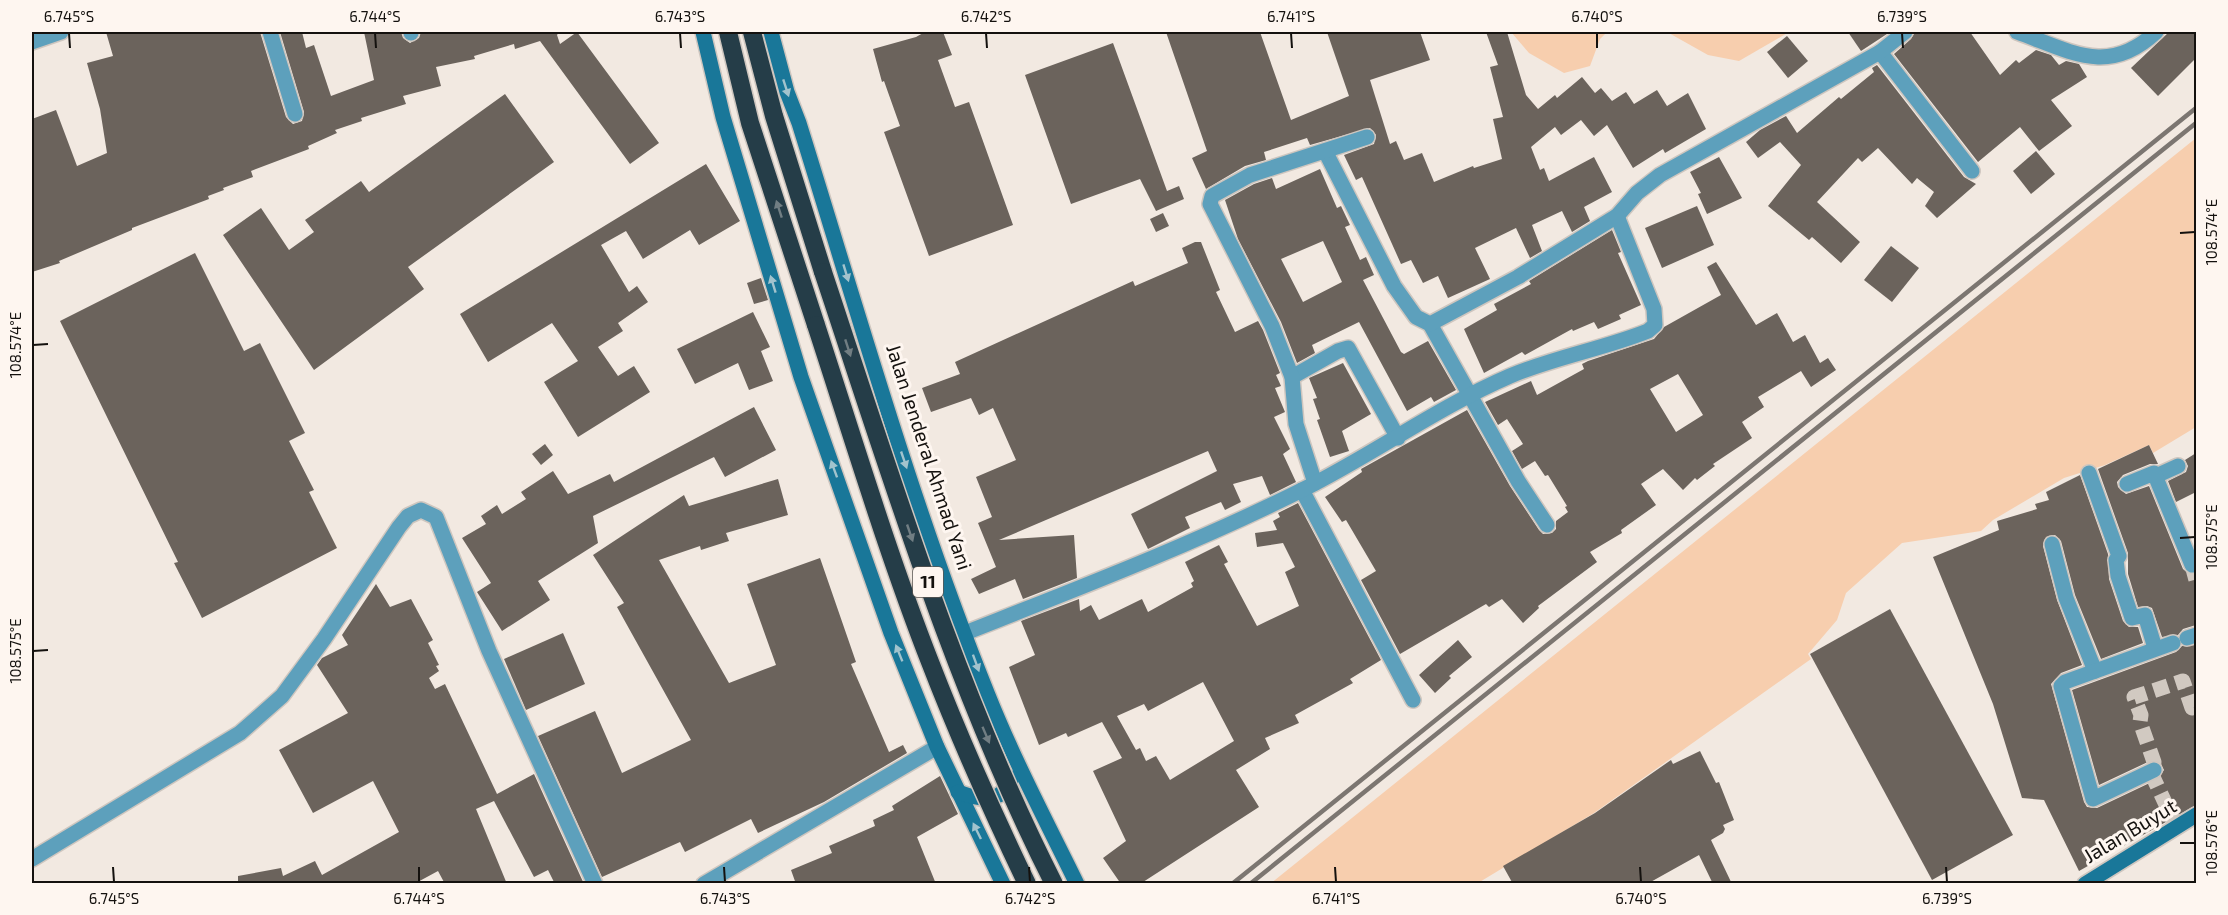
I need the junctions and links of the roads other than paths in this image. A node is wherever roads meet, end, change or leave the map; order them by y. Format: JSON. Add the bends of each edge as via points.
{"nodes":[{"id":1,"x":61,"y":32,"type":"edge"},
{"id":2,"x":270,"y":32,"type":"edge"},
{"id":3,"x":703,"y":32,"type":"edge"},
{"id":4,"x":728,"y":32,"type":"edge"},
{"id":5,"x":752,"y":32,"type":"edge"},
{"id":6,"x":771,"y":32,"type":"edge"},
{"id":7,"x":1905,"y":32,"type":"edge"},
{"id":8,"x":2017,"y":32,"type":"edge"},
{"id":9,"x":2156,"y":32,"type":"edge"},
{"id":10,"x":32,"y":42,"type":"edge"},
{"id":11,"x":1880,"y":52,"type":"junction"},
{"id":12,"x":295,"y":114,"type":"dead end"},
{"id":13,"x":774,"y":116,"type":"junction"},
{"id":14,"x":750,"y":123,"type":"junction"},
{"id":15,"x":1367,"y":137,"type":"dead end"},
{"id":16,"x":1325,"y":152,"type":"junction"},
{"id":17,"x":1972,"y":171,"type":"dead end"},
{"id":18,"x":1617,"y":216,"type":"junction"},
{"id":19,"x":1430,"y":324,"type":"junction"},
{"id":20,"x":1292,"y":377,"type":"junction"},
{"id":21,"x":1470,"y":394,"type":"junction"},
{"id":22,"x":1398,"y":438,"type":"junction"},
{"id":23,"x":2178,"y":466,"type":"dead end"},
{"id":24,"x":2089,"y":473,"type":"dead end"},
{"id":25,"x":2156,"y":476,"type":"junction"},
{"id":26,"x":2127,"y":484,"type":"dead end"},
{"id":27,"x":1309,"y":487,"type":"junction"},
{"id":28,"x":1547,"y":525,"type":"dead end"},
{"id":29,"x":2052,"y":544,"type":"dead end"},
{"id":30,"x":2193,"y":562,"type":"edge"},
{"id":31,"x":965,"y":633,"type":"junction"},
{"id":32,"x":2186,"y":639,"type":"edge"},
{"id":33,"x":2156,"y":648,"type":"junction"},
{"id":34,"x":2095,"y":671,"type":"junction"},
{"id":35,"x":1413,"y":700,"type":"dead end"},
{"id":36,"x":937,"y":747,"type":"junction"},
{"id":37,"x":1014,"y":757,"type":"junction"},
{"id":38,"x":2154,"y":770,"type":"dead end"},
{"id":39,"x":958,"y":792,"type":"junction"},
{"id":40,"x":2196,"y":815,"type":"edge"},
{"id":41,"x":32,"y":859,"type":"edge"},
{"id":42,"x":595,"y":884,"type":"edge"},
{"id":43,"x":704,"y":884,"type":"edge"},
{"id":44,"x":1003,"y":884,"type":"edge"},
{"id":45,"x":1027,"y":884,"type":"edge"},
{"id":46,"x":1054,"y":884,"type":"edge"},
{"id":47,"x":1077,"y":884,"type":"edge"},
{"id":48,"x":2085,"y":884,"type":"edge"}],
"edges":[{"from":1,"to":10,"type":"street"},
{"from":2,"to":12,"type":"street"},
{"from":36,"to":3,"type":"street","one_way":true,"via":[[891,633],[801,377],[723,117]]},
{"from":4,"to":14,"type":"highway","number":"11"},
{"from":5,"to":13,"type":"highway","name":"Jalan Jenderal Ahmad Yani","number":"11"},
{"from":6,"to":31,"type":"street","name":"Jalan Jenderal Ahmad Yani","one_way":true,"via":[[901,451]]},
{"from":7,"to":11,"type":"street"},
{"from":8,"to":9,"type":"street","via":[[2073,52],[2104,57],[2120,56],[2142,45]]},
{"from":11,"to":17,"type":"street"},
{"from":11,"to":18,"type":"street","via":[[1660,176],[1637,193]]},
{"from":13,"to":14,"type":"highway"},
{"from":13,"to":46,"type":"highway","name":"Jalan Jenderal Ahmad Yani","number":"11","one_way":true,"bridge":true,"via":[[904,516],[952,650]]},
{"from":45,"to":14,"type":"highway","number":"11","one_way":true,"bridge":true,"via":[[981,787],[930,663]]},
{"from":15,"to":16,"type":"street"},
{"from":16,"to":19,"type":"street","via":[[1394,286],[1416,317]]},
{"from":16,"to":20,"type":"street","via":[[1250,175],[1212,196],[1210,204],[1272,326]]},
{"from":18,"to":19,"type":"street","via":[[1518,277]]},
{"from":18,"to":21,"type":"street","via":[[1654,309],[1655,325],[1648,332],[1513,375]]},
{"from":19,"to":21,"type":"street"},
{"from":20,"to":22,"type":"street","via":[[1348,348]]},
{"from":20,"to":27,"type":"street","via":[[1296,424]]},
{"from":21,"to":22,"type":"street"},
{"from":21,"to":28,"type":"street","via":[[1518,482]]},
{"from":22,"to":27,"type":"street"},
{"from":23,"to":25,"type":"street"},
{"from":24,"to":33,"type":"street","via":[[2120,556],[2116,560],[2118,576],[2133,618],[2145,615]]},
{"from":25,"to":26,"type":"street","via":[[2154,473]]},
{"from":25,"to":30,"type":"street"},
{"from":27,"to":31,"type":"street","via":[[1084,586]]},
{"from":27,"to":35,"type":"street"},
{"from":29,"to":34,"type":"street","via":[[2066,598]]},
{"from":31,"to":37,"type":"street","name":"Jalan Jenderal Ahmad Yani","one_way":true},
{"from":32,"to":33,"type":"street"},
{"from":33,"to":34,"type":"street"},
{"from":34,"to":38,"type":"street","via":[[2061,686],[2093,800]]},
{"from":36,"to":39,"type":"street"},
{"from":36,"to":43,"type":"street"},
{"from":37,"to":39,"type":"street","via":[[1009,786],[995,796],[980,800]]},
{"from":37,"to":47,"type":"street","name":"Jalan Jenderal Ahmad Yani"},
{"from":44,"to":39,"type":"street","one_way":true},
{"from":40,"to":48,"type":"street","name":"Jalan Buyut"},
{"from":41,"to":42,"type":"street","via":[[240,733],[282,696],[399,527],[408,516],[421,510],[436,518],[489,651]]}]}
